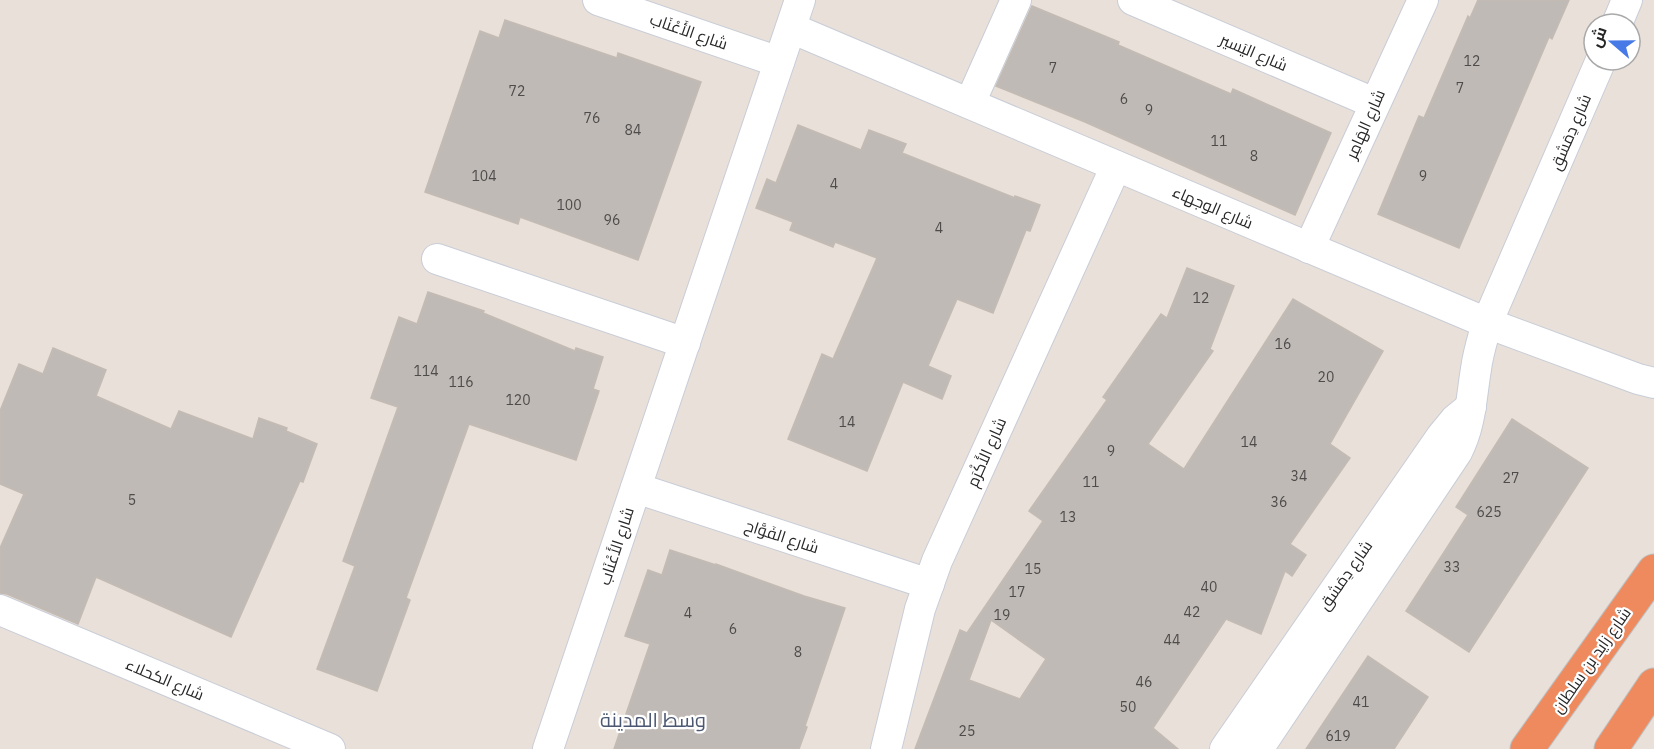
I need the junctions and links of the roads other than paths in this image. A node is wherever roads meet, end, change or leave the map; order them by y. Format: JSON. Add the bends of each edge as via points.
{"nodes":[{"id":1,"x":598,"y":0,"type":"edge"},
{"id":2,"x":1016,"y":0,"type":"edge"},
{"id":3,"x":1133,"y":0,"type":"edge"},
{"id":4,"x":1423,"y":0,"type":"edge"},
{"id":5,"x":795,"y":14,"type":"edge"},
{"id":6,"x":779,"y":62,"type":"junction"},
{"id":7,"x":1596,"y":72,"type":"edge"},
{"id":8,"x":970,"y":103,"type":"junction"},
{"id":9,"x":1374,"y":103,"type":"junction"},
{"id":10,"x":1116,"y":165,"type":"junction"},
{"id":11,"x":1309,"y":248,"type":"junction"},
{"id":12,"x":437,"y":259,"type":"dead end"},
{"id":13,"x":1487,"y":323,"type":"junction"},
{"id":14,"x":685,"y":343,"type":"junction"},
{"id":15,"x":1649,"y":384,"type":"edge"},
{"id":16,"x":1470,"y":407,"type":"junction"},
{"id":17,"x":636,"y":488,"type":"junction"},
{"id":18,"x":1654,"y":571,"type":"edge"},
{"id":19,"x":929,"y":584,"type":"junction"},
{"id":20,"x":0,"y":610,"type":"edge"},
{"id":21,"x":1654,"y":685,"type":"edge"},
{"id":22,"x":330,"y":749,"type":"edge"},
{"id":23,"x":548,"y":749,"type":"edge"},
{"id":24,"x":885,"y":749,"type":"edge"},
{"id":25,"x":1225,"y":749,"type":"edge"},
{"id":26,"x":1258,"y":749,"type":"edge"},
{"id":27,"x":1527,"y":749,"type":"edge"},
{"id":28,"x":1611,"y":749,"type":"edge"}],
"edges":[{"from":1,"to":6,"type":"street","name":"شارع الأَعْنَاب"},
{"from":2,"to":8,"type":"street"},
{"from":3,"to":9,"type":"street","name":"شارع اليَسير"},
{"from":4,"to":9,"type":"street","name":"شارع الهَامِر"},
{"from":5,"to":6,"type":"street","name":"شارع الأَعْنَاب"},
{"from":5,"to":8,"type":"street","name":"شارع الوجهاء"},
{"from":6,"to":14,"type":"street","name":"شارع الأَعْنَاب"},
{"from":7,"to":13,"type":"street","name":"شارع دِمَشق"},
{"from":8,"to":10,"type":"street","name":"شارع الوجهاء"},
{"from":9,"to":11,"type":"street","name":"شارع الهَامِر"},
{"from":10,"to":11,"type":"street","name":"شارع الوجهاء"},
{"from":10,"to":19,"type":"street","name":"شارع الأَكْرَم"},
{"from":11,"to":13,"type":"street","name":"شارع الوجهاء"},
{"from":12,"to":14,"type":"street"},
{"from":13,"to":15,"type":"street","name":"شارع الوجهاء"},
{"from":13,"to":16,"type":"street","name":"شارع دِمَشق"},
{"from":14,"to":17,"type":"street","name":"شارع الأَعْنَاب"},
{"from":16,"to":25,"type":"street","name":"شارع دِمَشق","via":[[1441,437]]},
{"from":16,"to":26,"type":"street","name":"شارع دِمَشق","via":[[1468,426],[1457,452]]},
{"from":17,"to":19,"type":"street","name":"شارع الفَوَّاح"},
{"from":17,"to":23,"type":"street","name":"شارع الأَعْنَاب"},
{"from":18,"to":27,"type":"highway","name":"شارع زايد بن سلطان"},
{"from":19,"to":24,"type":"street","name":"شارع الأَكْرَم"},
{"from":20,"to":22,"type":"street","name":"شارع الكحلاء"},
{"from":21,"to":28,"type":"highway"}]}
